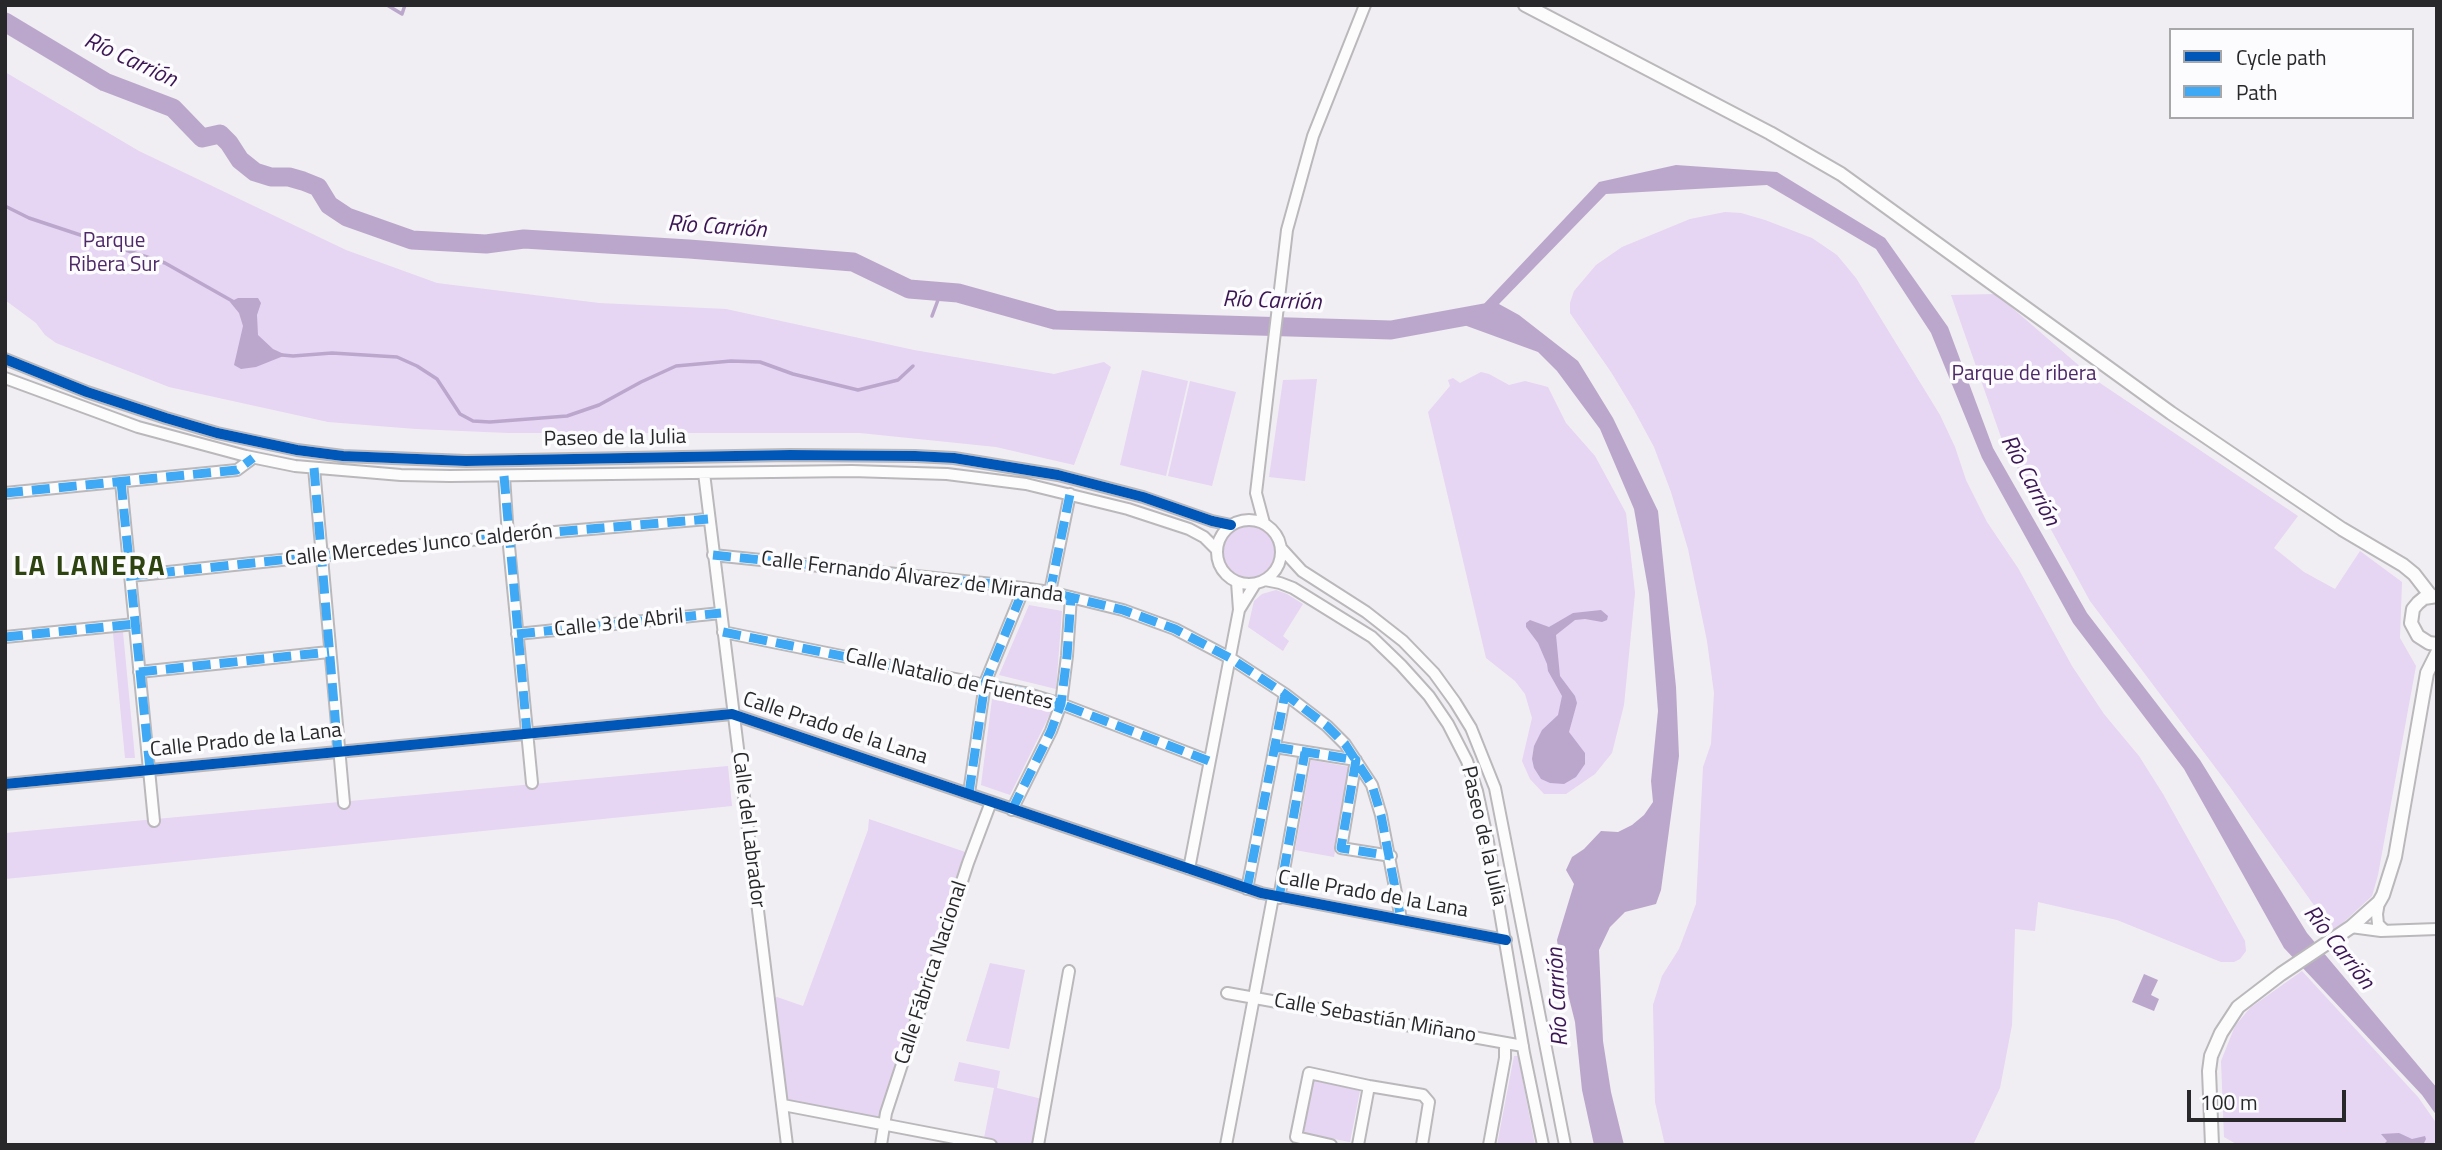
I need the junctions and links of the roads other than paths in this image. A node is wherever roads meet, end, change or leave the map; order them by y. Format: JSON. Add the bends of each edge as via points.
{"nodes":[{"id":1,"x":1524,"y":5,"type":"edge"},
{"id":2,"x":1363,"y":8,"type":"edge"},
{"id":3,"x":5,"y":359,"type":"edge"},
{"id":4,"x":5,"y":377,"type":"edge"},
{"id":5,"x":253,"y":458,"type":"junction"},
{"id":6,"x":314,"y":468,"type":"junction"},
{"id":7,"x":704,"y":473,"type":"junction"},
{"id":8,"x":504,"y":476,"type":"junction"},
{"id":9,"x":121,"y":482,"type":"junction"},
{"id":10,"x":5,"y":493,"type":"edge"},
{"id":11,"x":1256,"y":493,"type":"junction"},
{"id":12,"x":1070,"y":494,"type":"junction"},
{"id":13,"x":708,"y":519,"type":"junction"},
{"id":14,"x":1245,"y":519,"type":"junction"},
{"id":15,"x":1265,"y":523,"type":"junction"},
{"id":16,"x":1231,"y":524,"type":"junction"},
{"id":17,"x":508,"y":536,"type":"junction"},
{"id":18,"x":1281,"y":548,"type":"junction"},
{"id":19,"x":1216,"y":549,"type":"junction"},
{"id":20,"x":713,"y":555,"type":"junction"},
{"id":21,"x":321,"y":557,"type":"junction"},
{"id":22,"x":1277,"y":568,"type":"junction"},
{"id":23,"x":1302,"y":571,"type":"junction"},
{"id":24,"x":2414,"y":574,"type":"junction"},
{"id":25,"x":130,"y":576,"type":"junction"},
{"id":26,"x":1237,"y":582,"type":"junction"},
{"id":27,"x":1260,"y":582,"type":"junction"},
{"id":28,"x":1024,"y":588,"type":"junction"},
{"id":29,"x":1050,"y":592,"type":"junction"},
{"id":30,"x":2434,"y":596,"type":"edge"},
{"id":31,"x":1071,"y":597,"type":"junction"},
{"id":32,"x":2418,"y":603,"type":"junction"},
{"id":33,"x":1239,"y":610,"type":"junction"},
{"id":34,"x":721,"y":613,"type":"junction"},
{"id":35,"x":135,"y":624,"type":"junction"},
{"id":36,"x":723,"y":632,"type":"junction"},
{"id":37,"x":517,"y":634,"type":"junction"},
{"id":38,"x":5,"y":637,"type":"edge"},
{"id":39,"x":2423,"y":641,"type":"junction"},
{"id":40,"x":2437,"y":643,"type":"edge"},
{"id":41,"x":329,"y":652,"type":"junction"},
{"id":42,"x":2437,"y":653,"type":"edge"},
{"id":43,"x":1230,"y":658,"type":"junction"},
{"id":44,"x":139,"y":672,"type":"junction"},
{"id":45,"x":2427,"y":673,"type":"junction"},
{"id":46,"x":985,"y":684,"type":"junction"},
{"id":47,"x":1285,"y":694,"type":"junction"},
{"id":48,"x":1061,"y":704,"type":"junction"},
{"id":49,"x":732,"y":714,"type":"junction"},
{"id":50,"x":527,"y":733,"type":"junction"},
{"id":51,"x":1275,"y":747,"type":"junction"},
{"id":52,"x":338,"y":752,"type":"junction"},
{"id":53,"x":1305,"y":752,"type":"junction"},
{"id":54,"x":1356,"y":760,"type":"junction"},
{"id":55,"x":1209,"y":761,"type":"junction"},
{"id":56,"x":150,"y":770,"type":"junction"},
{"id":57,"x":532,"y":783,"type":"dead end"},
{"id":58,"x":5,"y":784,"type":"edge"},
{"id":59,"x":969,"y":793,"type":"junction"},
{"id":60,"x":990,"y":802,"type":"junction"},
{"id":61,"x":344,"y":803,"type":"dead end"},
{"id":62,"x":1012,"y":810,"type":"junction"},
{"id":63,"x":154,"y":821,"type":"dead end"},
{"id":64,"x":1391,"y":856,"type":"junction"},
{"id":65,"x":1189,"y":869,"type":"junction"},
{"id":66,"x":1247,"y":889,"type":"junction"},
{"id":67,"x":1276,"y":897,"type":"junction"},
{"id":68,"x":2379,"y":902,"type":"junction"},
{"id":69,"x":1401,"y":919,"type":"junction"},
{"id":70,"x":2350,"y":927,"type":"junction"},
{"id":71,"x":2437,"y":929,"type":"edge"},
{"id":72,"x":2384,"y":930,"type":"junction"},
{"id":73,"x":1506,"y":940,"type":"junction"},
{"id":74,"x":1069,"y":971,"type":"dead end"},
{"id":75,"x":1227,"y":993,"type":"dead end"},
{"id":76,"x":1254,"y":998,"type":"junction"},
{"id":77,"x":1505,"y":1043,"type":"junction"},
{"id":78,"x":1523,"y":1046,"type":"junction"},
{"id":79,"x":1369,"y":1086,"type":"junction"},
{"id":80,"x":782,"y":1105,"type":"junction"},
{"id":81,"x":883,"y":1124,"type":"junction"},
{"id":82,"x":966,"y":1142,"type":"edge"},
{"id":83,"x":787,"y":1145,"type":"edge"},
{"id":84,"x":881,"y":1145,"type":"edge"},
{"id":85,"x":992,"y":1145,"type":"edge"},
{"id":86,"x":1038,"y":1145,"type":"edge"},
{"id":87,"x":1226,"y":1145,"type":"edge"},
{"id":88,"x":1331,"y":1145,"type":"edge"},
{"id":89,"x":1357,"y":1145,"type":"edge"},
{"id":90,"x":1422,"y":1145,"type":"edge"},
{"id":91,"x":1489,"y":1145,"type":"edge"},
{"id":92,"x":1543,"y":1145,"type":"edge"},
{"id":93,"x":1565,"y":1145,"type":"edge"},
{"id":94,"x":2212,"y":1145,"type":"edge"}],
"edges":[{"from":1,"to":24,"type":"main road","via":[[1841,174],[2171,413]]},
{"from":2,"to":11,"type":"street","via":[[1302,171],[1291,213]]},
{"from":3,"to":16,"type":"street","name":"Paseo de la Julia","via":[[166,418],[297,450],[466,461],[790,455],[954,458],[1058,475]]},
{"from":4,"to":5,"type":"street","name":"Paseo de la Julia","via":[[138,427]]},
{"from":5,"to":6,"type":"street","name":"Paseo de la Julia"},
{"from":5,"to":9,"type":"street","via":[[237,470]]},
{"from":6,"to":8,"type":"street","name":"Paseo de la Julia"},
{"from":6,"to":21,"type":"street"},
{"from":7,"to":8,"type":"street","name":"Paseo de la Julia"},
{"from":7,"to":12,"type":"street","name":"Paseo de la Julia","via":[[947,474]]},
{"from":7,"to":13,"type":"street","name":"Calle del Labrador"},
{"from":8,"to":17,"type":"street"},
{"from":9,"to":10,"type":"street"},
{"from":9,"to":25,"type":"street"},
{"from":11,"to":14,"type":"street"},
{"from":11,"to":15,"type":"street"},
{"from":12,"to":19,"type":"street","name":"Paseo de la Julia","via":[[1189,529]]},
{"from":12,"to":29,"type":"street"},
{"from":13,"to":17,"type":"street","name":"Calle Mercedes Junco Calderón"},
{"from":13,"to":20,"type":"street","name":"Calle del Labrador"},
{"from":14,"to":15,"type":"street"},
{"from":14,"to":16,"type":"street"},
{"from":15,"to":18,"type":"street","via":[[1278,536]]},
{"from":16,"to":19,"type":"street"},
{"from":17,"to":21,"type":"street","name":"Calle Mercedes Junco Calderón"},
{"from":17,"to":37,"type":"street"},
{"from":18,"to":22,"type":"street"},
{"from":18,"to":23,"type":"street","name":"Paseo de la Julia"},
{"from":19,"to":26,"type":"street","via":[[1221,568]]},
{"from":20,"to":28,"type":"street","name":"Calle Fernando Álvarez de Miranda"},
{"from":20,"to":34,"type":"street","name":"Calle del Labrador"},
{"from":21,"to":25,"type":"street","name":"Calle Mercedes Junco Calderón"},
{"from":21,"to":41,"type":"street"},
{"from":22,"to":23,"type":"street","name":"Paseo de la Julia"},
{"from":22,"to":27,"type":"street"},
{"from":23,"to":93,"type":"street","name":"Paseo de la Julia","via":[[1366,612],[1420,657],[1455,702],[1483,754],[1506,839]]},
{"from":24,"to":30,"type":"main road"},
{"from":24,"to":32,"type":"main road"},
{"from":25,"to":35,"type":"street"},
{"from":26,"to":27,"type":"street"},
{"from":26,"to":33,"type":"street"},
{"from":27,"to":33,"type":"street"},
{"from":27,"to":73,"type":"street","name":"Paseo de la Julia","via":[[1293,588],[1372,637],[1439,710],[1467,761],[1477,791]]},
{"from":28,"to":29,"type":"street","name":"Calle Fernando Álvarez de Miranda"},
{"from":28,"to":46,"type":"street"},
{"from":29,"to":31,"type":"street","name":"Calle Fernando Álvarez de Miranda"},
{"from":30,"to":32,"type":"main road"},
{"from":31,"to":43,"type":"street","name":"Calle Fernando Álvarez de Miranda","via":[[1175,629]]},
{"from":31,"to":48,"type":"street"},
{"from":32,"to":39,"type":"main road","via":[[2411,623]]},
{"from":33,"to":43,"type":"street"},
{"from":34,"to":36,"type":"street","name":"Calle del Labrador"},
{"from":34,"to":37,"type":"street","name":"Calle 3 de Abril"},
{"from":35,"to":38,"type":"street"},
{"from":35,"to":44,"type":"street"},
{"from":36,"to":46,"type":"street","name":"Calle Natalio de Fuentes"},
{"from":36,"to":49,"type":"street","name":"Calle del Labrador"},
{"from":37,"to":50,"type":"street"},
{"from":39,"to":40,"type":"main road"},
{"from":39,"to":45,"type":"main road"},
{"from":41,"to":44,"type":"street"},
{"from":41,"to":52,"type":"street"},
{"from":42,"to":45,"type":"main road"},
{"from":43,"to":47,"type":"street","name":"Calle Fernando Álvarez de Miranda"},
{"from":43,"to":55,"type":"street"},
{"from":44,"to":56,"type":"street"},
{"from":45,"to":68,"type":"main road","via":[[2395,857]]},
{"from":46,"to":48,"type":"street","name":"Calle Natalio de Fuentes"},
{"from":46,"to":59,"type":"street"},
{"from":47,"to":51,"type":"street"},
{"from":47,"to":54,"type":"street","name":"Calle Fernando Álvarez de Miranda","via":[[1327,726]]},
{"from":48,"to":55,"type":"street","name":"Calle Natalio de Fuentes"},
{"from":48,"to":62,"type":"street"},
{"from":49,"to":50,"type":"street","name":"Calle Prado de la Lana"},
{"from":49,"to":59,"type":"street","name":"Calle Prado de la Lana"},
{"from":49,"to":80,"type":"street","name":"Calle del Labrador"},
{"from":50,"to":52,"type":"street","name":"Calle Prado de la Lana"},
{"from":50,"to":57,"type":"street"},
{"from":51,"to":53,"type":"street"},
{"from":51,"to":66,"type":"street"},
{"from":52,"to":56,"type":"street","name":"Calle Prado de la Lana"},
{"from":52,"to":61,"type":"street"},
{"from":53,"to":54,"type":"street"},
{"from":53,"to":67,"type":"street"},
{"from":54,"to":64,"type":"street","name":"Calle Fernando Álvarez de Miranda","via":[[1372,785]]},
{"from":54,"to":64,"type":"street","via":[[1341,848]]},
{"from":55,"to":65,"type":"street"},
{"from":56,"to":58,"type":"street","name":"Calle Prado de la Lana"},
{"from":56,"to":63,"type":"street"},
{"from":59,"to":60,"type":"street","name":"Calle Prado de la Lana"},
{"from":60,"to":62,"type":"street","name":"Calle Prado de la Lana"},
{"from":60,"to":81,"type":"street","name":"Calle Fábrica Nacional"},
{"from":62,"to":65,"type":"street","name":"Calle Prado de la Lana"},
{"from":64,"to":69,"type":"street","name":"Calle Fernando Álvarez de Miranda"},
{"from":65,"to":66,"type":"street","name":"Calle Prado de la Lana"},
{"from":66,"to":67,"type":"street","name":"Calle Prado de la Lana"},
{"from":67,"to":69,"type":"street","name":"Calle Prado de la Lana"},
{"from":67,"to":76,"type":"street"},
{"from":68,"to":70,"type":"main road"},
{"from":68,"to":72,"type":"street","via":[[2376,914]]},
{"from":69,"to":73,"type":"street","name":"Calle Prado de la Lana"},
{"from":70,"to":72,"type":"street"},
{"from":70,"to":94,"type":"main road","via":[[2238,1007],[2221,1032],[2209,1071]]},
{"from":71,"to":72,"type":"street"},
{"from":73,"to":78,"type":"street","name":"Paseo de la Julia"},
{"from":74,"to":86,"type":"street"},
{"from":75,"to":76,"type":"street","name":"Calle Sebastián Miñano"},
{"from":76,"to":77,"type":"street","name":"Calle Sebastián Miñano"},
{"from":76,"to":87,"type":"street"},
{"from":77,"to":78,"type":"street","name":"Calle Sebastián Miñano"},
{"from":77,"to":91,"type":"street"},
{"from":78,"to":92,"type":"street","name":"Paseo de la Julia"},
{"from":79,"to":88,"type":"street","via":[[1309,1073],[1296,1137]]},
{"from":79,"to":89,"type":"street"},
{"from":79,"to":90,"type":"street","via":[[1423,1095],[1429,1101]]},
{"from":80,"to":81,"type":"street"},
{"from":80,"to":83,"type":"street","name":"Calle del Labrador"},
{"from":81,"to":82,"type":"street"},
{"from":81,"to":84,"type":"street","name":"Calle Fábrica Nacional"},
{"from":82,"to":85,"type":"street"}]}
